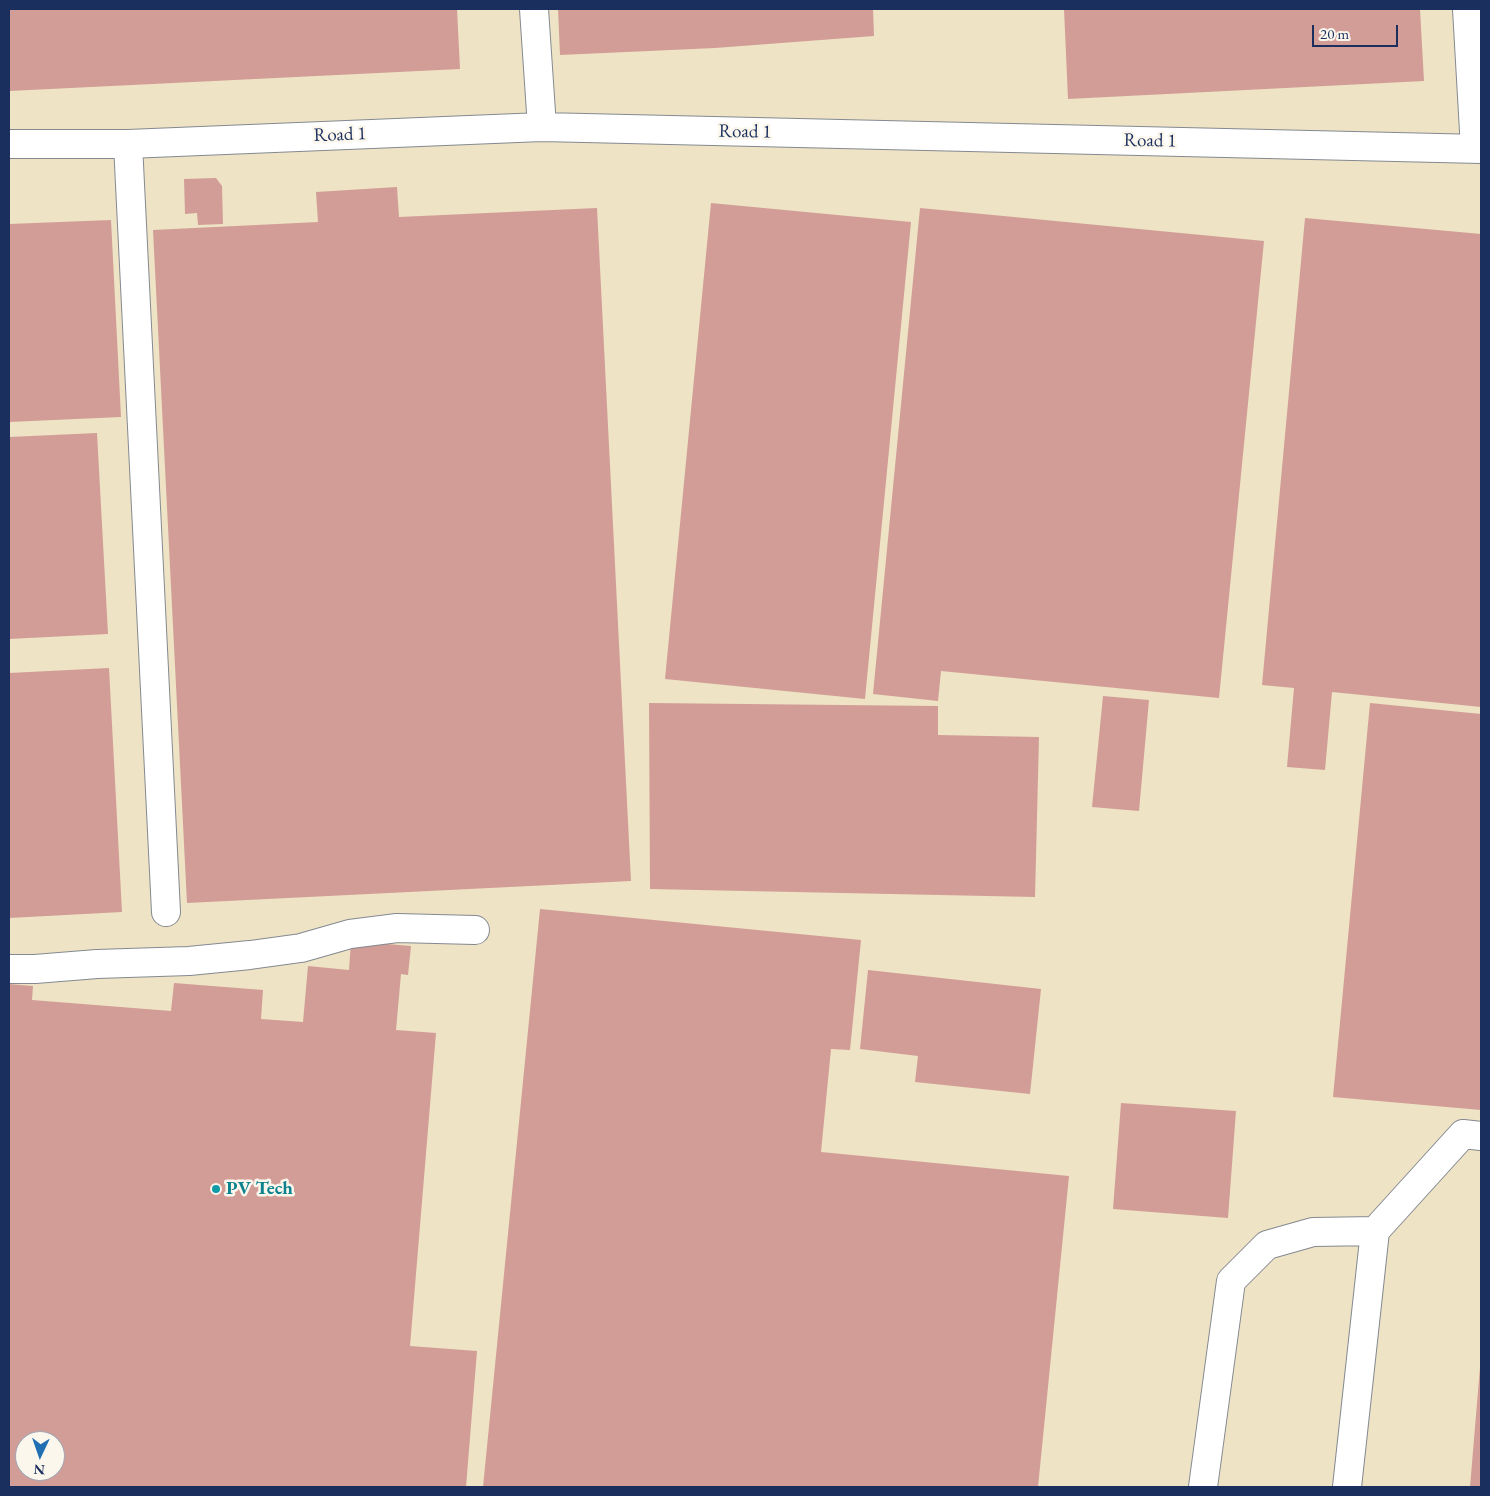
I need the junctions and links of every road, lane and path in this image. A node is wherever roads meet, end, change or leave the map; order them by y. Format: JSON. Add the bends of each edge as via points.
{"nodes":[{"id":1,"x":534,"y":9,"type":"edge"},
{"id":2,"x":1468,"y":9,"type":"edge"},
{"id":3,"x":542,"y":127,"type":"junction"},
{"id":4,"x":9,"y":144,"type":"edge"},
{"id":5,"x":128,"y":144,"type":"junction"},
{"id":6,"x":1478,"y":149,"type":"edge"},
{"id":7,"x":166,"y":912,"type":"dead end"},
{"id":8,"x":475,"y":930,"type":"dead end"},
{"id":9,"x":9,"y":969,"type":"edge"},
{"id":10,"x":1481,"y":1136,"type":"edge"},
{"id":11,"x":1375,"y":1231,"type":"junction"},
{"id":12,"x":1202,"y":1487,"type":"edge"},
{"id":13,"x":1347,"y":1487,"type":"edge"}],
"edges":[{"from":1,"to":3,"type":"street"},
{"from":2,"to":6,"type":"street"},
{"from":3,"to":5,"type":"street","name":"Road 1"},
{"from":3,"to":6,"type":"street","name":"Road 1"},
{"from":4,"to":5,"type":"street","name":"Road 1"},
{"from":5,"to":7,"type":"street"},
{"from":8,"to":9,"type":"street","via":[[397,928],[350,934],[301,948],[250,955]]},
{"from":10,"to":11,"type":"street","via":[[1463,1134]]},
{"from":11,"to":12,"type":"street","via":[[1313,1232],[1267,1245],[1231,1281]]},
{"from":11,"to":13,"type":"street"}]}
